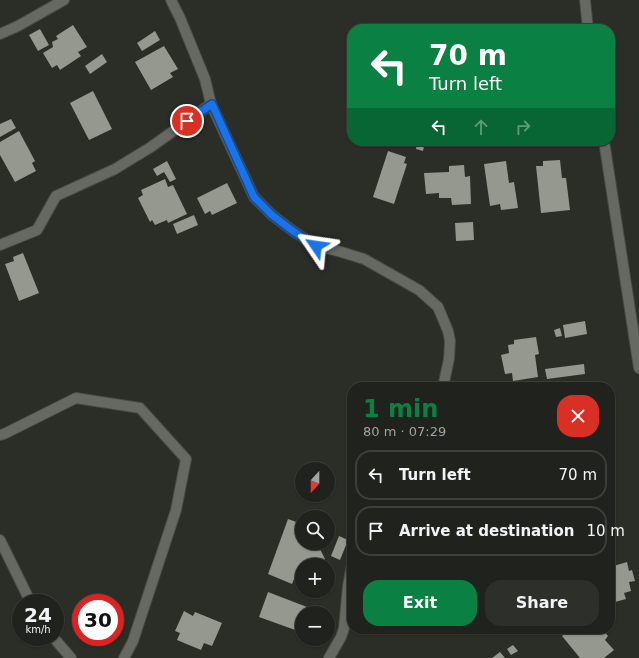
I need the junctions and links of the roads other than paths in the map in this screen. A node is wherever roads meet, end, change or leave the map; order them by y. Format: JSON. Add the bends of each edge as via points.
{"nodes":[{"id":1,"x":64,"y":0,"type":"edge"},
{"id":2,"x":171,"y":0,"type":"edge"},
{"id":3,"x":585,"y":0,"type":"edge"},
{"id":4,"x":587,"y":24,"type":"edge"},
{"id":5,"x":0,"y":34,"type":"edge"},
{"id":6,"x":212,"y":104,"type":"junction"},
{"id":7,"x":605,"y":146,"type":"edge"},
{"id":8,"x":0,"y":245,"type":"edge"},
{"id":9,"x":639,"y":368,"type":"edge"},
{"id":10,"x":444,"y":382,"type":"edge"},
{"id":11,"x":0,"y":435,"type":"edge"},
{"id":12,"x":0,"y":540,"type":"edge"},
{"id":13,"x":27,"y":594,"type":"edge"},
{"id":14,"x":347,"y":596,"type":"edge"},
{"id":15,"x":61,"y":646,"type":"edge"},
{"id":16,"x":71,"y":658,"type":"edge"},
{"id":17,"x":124,"y":658,"type":"edge"},
{"id":18,"x":329,"y":658,"type":"edge"}],
"edges":[{"from":1,"to":5,"type":"street"},
{"from":2,"to":6,"type":"street","via":[[205,79]]},
{"from":3,"to":4,"type":"street"},
{"from":6,"to":8,"type":"street","via":[[115,169],[56,196],[37,230]]},
{"from":6,"to":10,"type":"street","via":[[254,197],[272,215],[316,246],[364,259],[419,290],[438,307],[450,341]]},
{"from":7,"to":9,"type":"street"},
{"from":11,"to":17,"type":"street","via":[[76,398],[140,408],[186,459],[176,510],[133,641]]},
{"from":12,"to":13,"type":"street"},
{"from":14,"to":18,"type":"street","via":[[344,628]]},
{"from":15,"to":16,"type":"street"}]}
